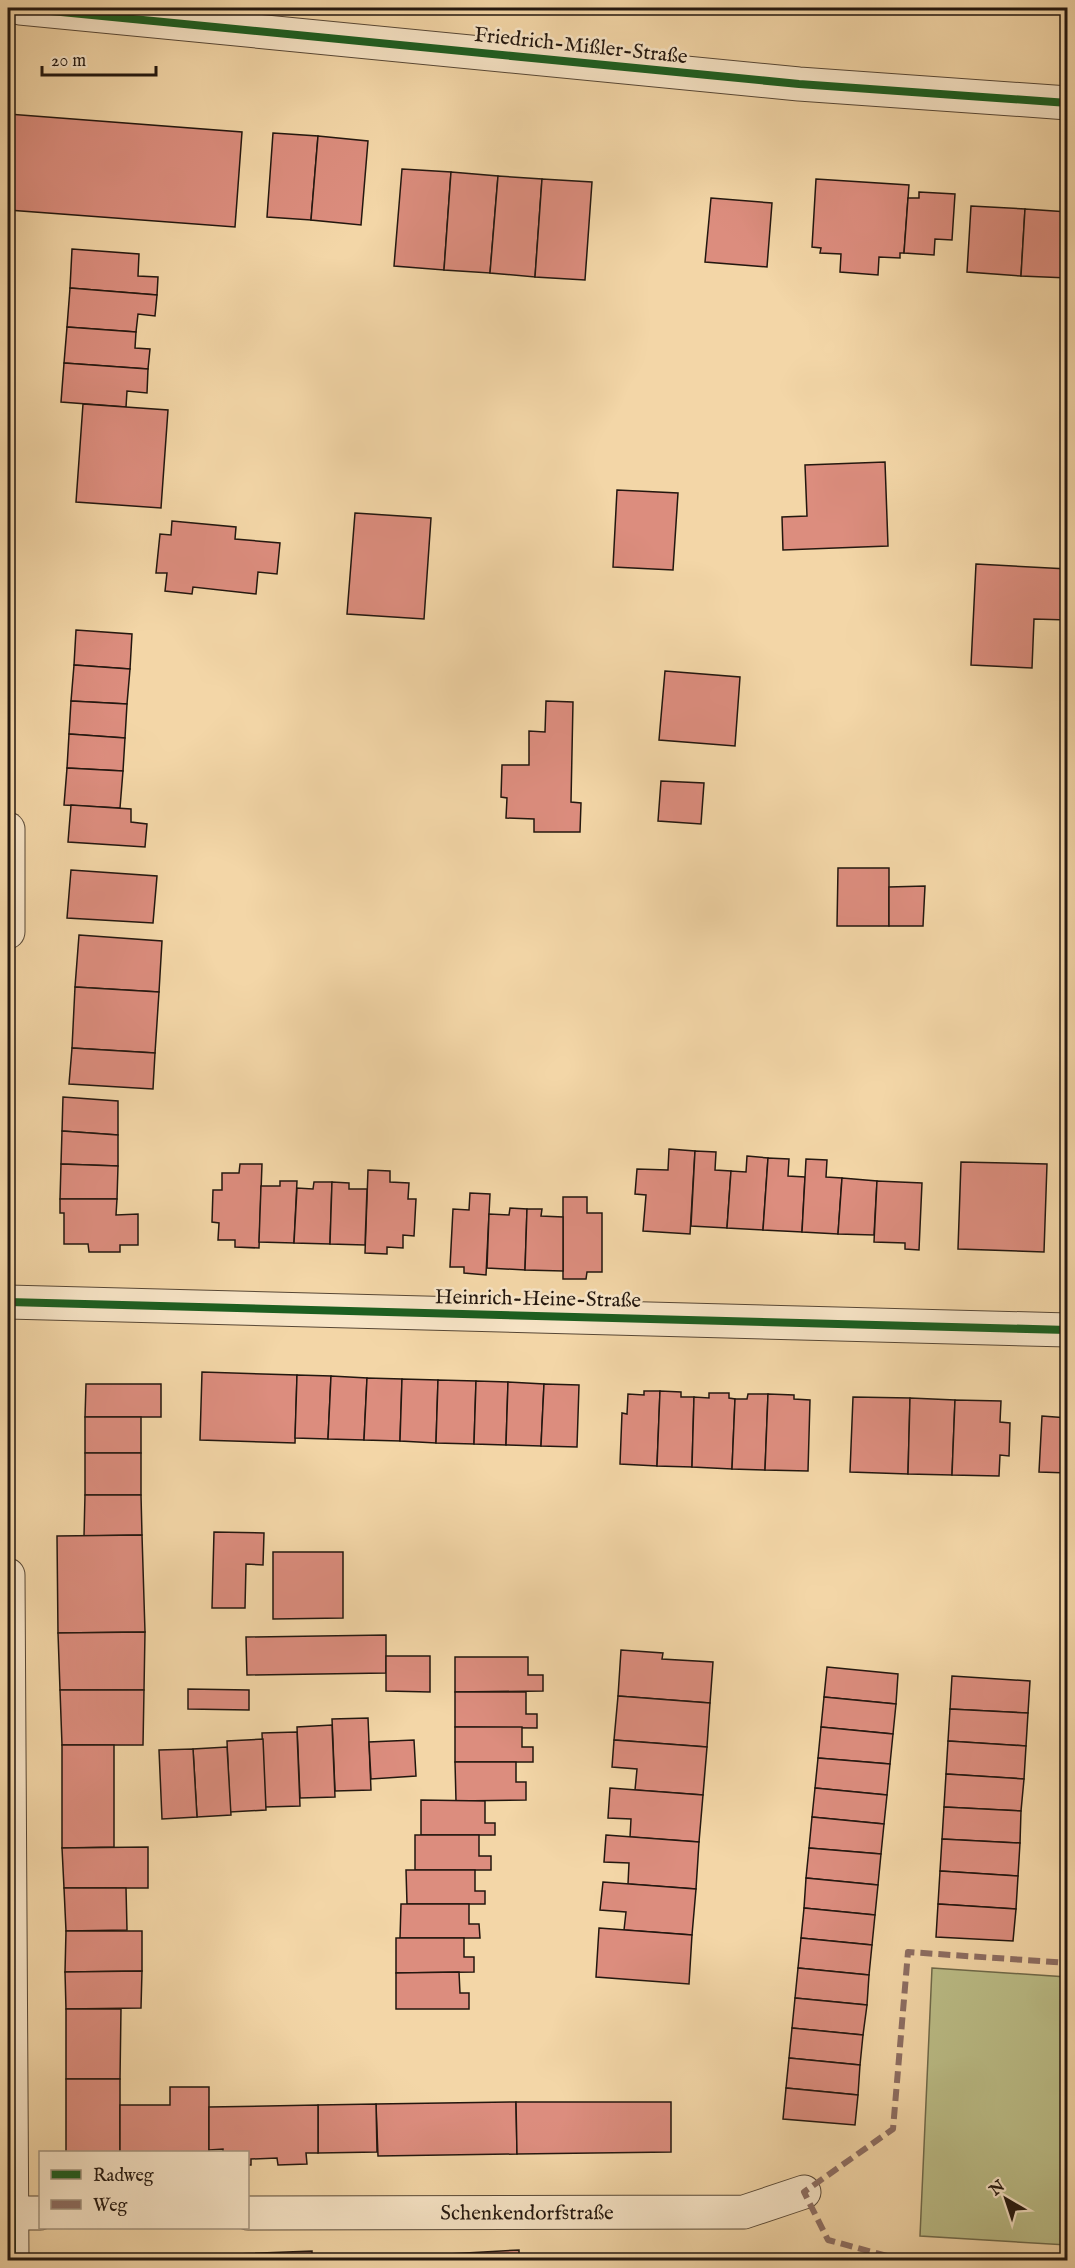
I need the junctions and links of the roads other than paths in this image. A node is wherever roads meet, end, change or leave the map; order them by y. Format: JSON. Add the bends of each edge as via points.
{"nodes":[{"id":1,"x":20,"y":8,"type":"edge"},
{"id":2,"x":1068,"y":103,"type":"edge"},
{"id":3,"x":8,"y":829,"type":"edge"},
{"id":4,"x":8,"y":932,"type":"edge"},
{"id":5,"x":8,"y":1302,"type":"edge"},
{"id":6,"x":1068,"y":1330,"type":"edge"},
{"id":7,"x":8,"y":1575,"type":"edge"},
{"id":8,"x":8,"y":1796,"type":"edge"},
{"id":9,"x":804,"y":2192,"type":"dead end"},
{"id":10,"x":26,"y":2213,"type":"edge"},
{"id":11,"x":249,"y":2213,"type":"edge"},
{"id":12,"x":12,"y":2260,"type":"edge"}],
"edges":[{"from":1,"to":2,"type":"street","name":"Friedrich-Mißler-Straße","via":[[799,84]]},
{"from":3,"to":4,"type":"street"},
{"from":5,"to":6,"type":"street","name":"Heinrich-Heine-Straße"},
{"from":7,"to":8,"type":"street"},
{"from":8,"to":10,"type":"street"},
{"from":9,"to":11,"type":"street","name":"Schenkendorfstraße","via":[[744,2212]]},
{"from":10,"to":12,"type":"street"}]}
